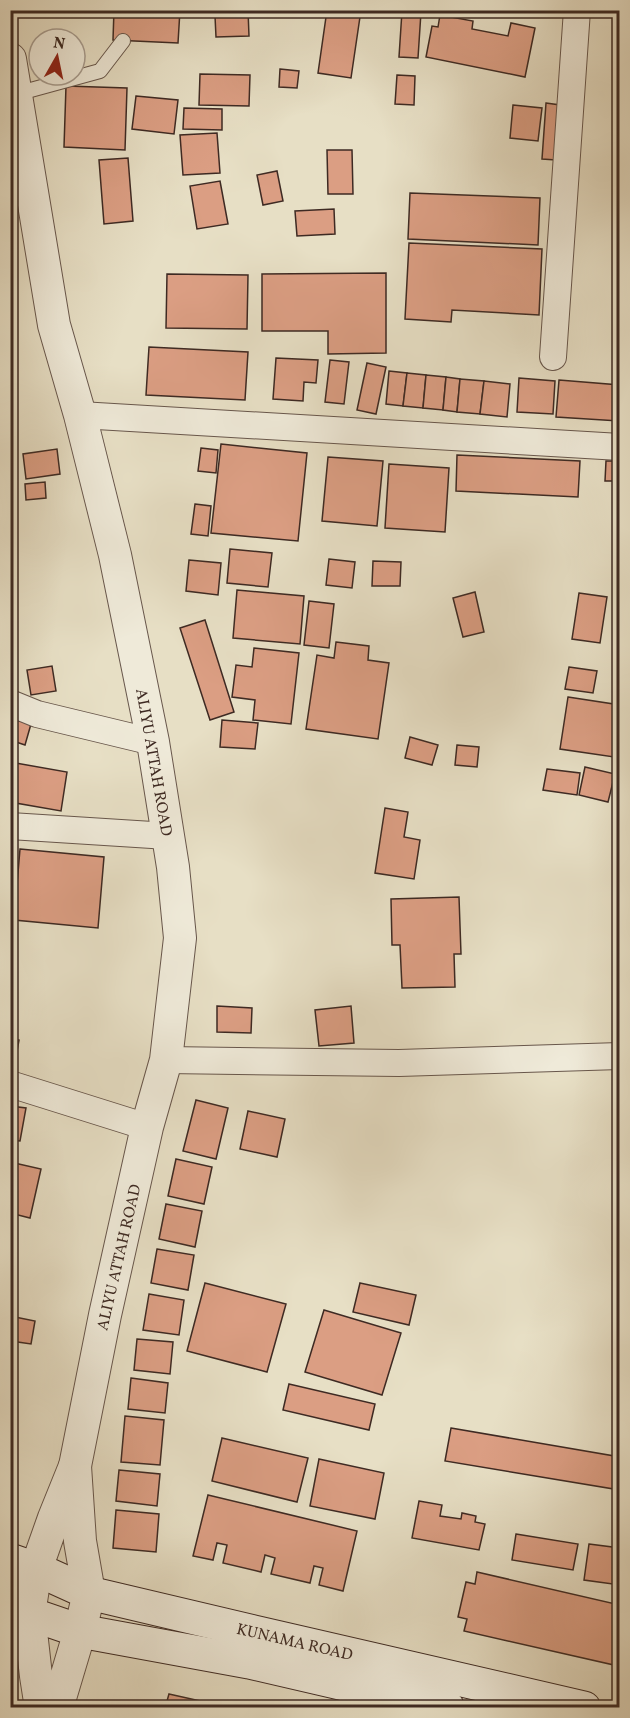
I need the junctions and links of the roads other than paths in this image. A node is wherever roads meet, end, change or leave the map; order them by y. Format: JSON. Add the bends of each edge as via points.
{"nodes":[{"id":1,"x":577,"y":10,"type":"edge"},
{"id":2,"x":123,"y":41,"type":"dead end"},
{"id":3,"x":10,"y":59,"type":"edge"},
{"id":4,"x":16,"y":94,"type":"junction"},
{"id":5,"x":553,"y":357,"type":"dead end"},
{"id":6,"x":80,"y":415,"type":"junction"},
{"id":7,"x":620,"y":447,"type":"edge"},
{"id":8,"x":10,"y":704,"type":"edge"},
{"id":9,"x":153,"y":742,"type":"junction"},
{"id":10,"x":10,"y":826,"type":"edge"},
{"id":11,"x":168,"y":836,"type":"junction"},
{"id":12,"x":620,"y":1056,"type":"edge"},
{"id":13,"x":166,"y":1060,"type":"junction"},
{"id":14,"x":10,"y":1084,"type":"edge"},
{"id":15,"x":147,"y":1126,"type":"junction"},
{"id":16,"x":75,"y":1466,"type":"junction"},
{"id":17,"x":23,"y":1565,"type":"edge"},
{"id":18,"x":89,"y":1593,"type":"junction"},
{"id":19,"x":20,"y":1611,"type":"edge"},
{"id":20,"x":80,"y":1631,"type":"junction"},
{"id":21,"x":41,"y":1707,"type":"edge"},
{"id":22,"x":57,"y":1707,"type":"edge"},
{"id":23,"x":448,"y":1707,"type":"edge"},
{"id":24,"x":584,"y":1707,"type":"edge"}],
"edges":[{"from":1,"to":5,"type":"street"},
{"from":2,"to":4,"type":"lane","via":[[100,71]]},
{"from":3,"to":4,"type":"street","name":"ALIYU ATTAH ROAD"},
{"from":4,"to":6,"type":"street","name":"ALIYU ATTAH ROAD","via":[[54,325]]},
{"from":6,"to":7,"type":"street"},
{"from":6,"to":9,"type":"street","name":"ALIYU ATTAH ROAD","via":[[115,555]]},
{"from":8,"to":9,"type":"street"},
{"from":9,"to":11,"type":"street","name":"ALIYU ATTAH ROAD"},
{"from":10,"to":11,"type":"street"},
{"from":11,"to":13,"type":"street","name":"ALIYU ATTAH ROAD","via":[[180,938]]},
{"from":12,"to":13,"type":"street","via":[[399,1064]]},
{"from":13,"to":15,"type":"street","name":"ALIYU ATTAH ROAD"},
{"from":14,"to":15,"type":"street"},
{"from":15,"to":16,"type":"street","name":"ALIYU ATTAH ROAD"},
{"from":16,"to":17,"type":"street","name":"ALIYU ATTAH ROAD","via":[[54,1518]]},
{"from":16,"to":18,"type":"street","name":"ALIYU ATTAH ROAD","via":[[80,1541]]},
{"from":17,"to":18,"type":"main road","name":"KUNAMA ROAD"},
{"from":17,"to":19,"type":"street","name":"ALIYU ATTAH ROAD"},
{"from":18,"to":20,"type":"street","name":"ALIYU ATTAH ROAD"},
{"from":18,"to":24,"type":"main road","name":"KUNAMA ROAD"},
{"from":19,"to":20,"type":"main road","name":"KUNAMA ROAD"},
{"from":19,"to":21,"type":"street","name":"ALIYU ATTAH ROAD"},
{"from":20,"to":22,"type":"street","name":"ALIYU ATTAH ROAD"},
{"from":20,"to":23,"type":"main road","name":"KUNAMA ROAD","via":[[249,1662]]}]}
